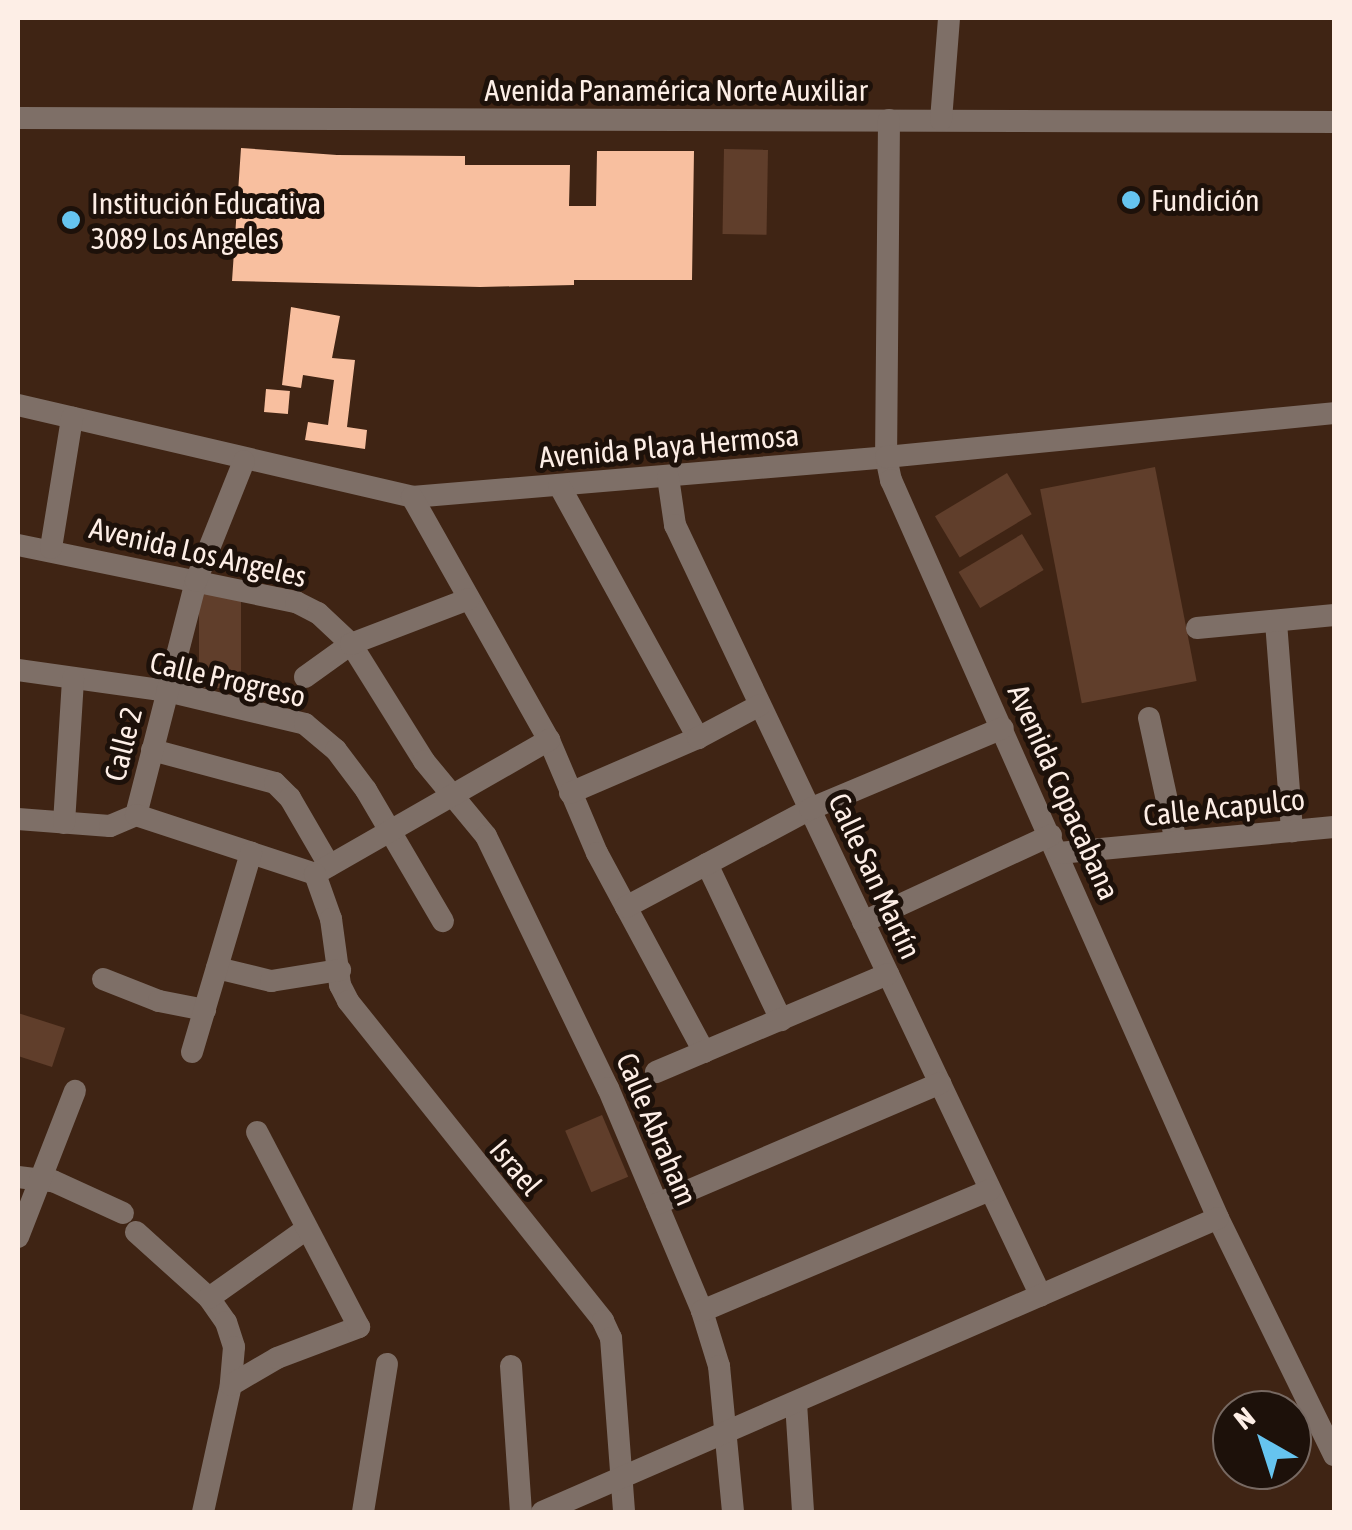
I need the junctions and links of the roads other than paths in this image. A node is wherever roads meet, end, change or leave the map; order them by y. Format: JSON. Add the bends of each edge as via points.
{"nodes":[{"id":1,"x":949,"y":18,"type":"edge"},
{"id":2,"x":18,"y":118,"type":"edge"},
{"id":3,"x":889,"y":120,"type":"junction"},
{"id":4,"x":941,"y":120,"type":"junction"},
{"id":5,"x":1334,"y":122,"type":"edge"},
{"id":6,"x":18,"y":406,"type":"edge"},
{"id":7,"x":1334,"y":413,"type":"edge"},
{"id":8,"x":72,"y":418,"type":"junction"},
{"id":9,"x":886,"y":458,"type":"junction"},
{"id":10,"x":244,"y":461,"type":"junction"},
{"id":11,"x":668,"y":477,"type":"junction"},
{"id":12,"x":559,"y":485,"type":"junction"},
{"id":13,"x":412,"y":498,"type":"junction"},
{"id":14,"x":18,"y":544,"type":"edge"},
{"id":15,"x":51,"y":548,"type":"junction"},
{"id":16,"x":196,"y":582,"type":"junction"},
{"id":17,"x":469,"y":598,"type":"junction"},
{"id":18,"x":1334,"y":615,"type":"edge"},
{"id":19,"x":1276,"y":622,"type":"junction"},
{"id":20,"x":1196,"y":628,"type":"dead end"},
{"id":21,"x":351,"y":644,"type":"junction"},
{"id":22,"x":18,"y":670,"type":"edge"},
{"id":23,"x":305,"y":677,"type":"dead end"},
{"id":24,"x":73,"y":678,"type":"junction"},
{"id":25,"x":167,"y":691,"type":"junction"},
{"id":26,"x":760,"y":705,"type":"junction"},
{"id":27,"x":1150,"y":718,"type":"dead end"},
{"id":28,"x":1003,"y":728,"type":"junction"},
{"id":29,"x":698,"y":738,"type":"junction"},
{"id":30,"x":549,"y":740,"type":"junction"},
{"id":31,"x":152,"y":750,"type":"junction"},
{"id":32,"x":570,"y":793,"type":"junction"},
{"id":33,"x":450,"y":796,"type":"junction"},
{"id":34,"x":810,"y":810,"type":"junction"},
{"id":35,"x":136,"y":814,"type":"junction"},
{"id":36,"x":18,"y":819,"type":"edge"},
{"id":37,"x":64,"y":823,"type":"junction"},
{"id":38,"x":1334,"y":826,"type":"edge"},
{"id":39,"x":390,"y":830,"type":"junction"},
{"id":40,"x":1292,"y":831,"type":"junction"},
{"id":41,"x":1176,"y":842,"type":"junction"},
{"id":42,"x":1055,"y":844,"type":"junction"},
{"id":43,"x":251,"y":853,"type":"junction"},
{"id":44,"x":707,"y":864,"type":"junction"},
{"id":45,"x":322,"y":870,"type":"junction"},
{"id":46,"x":626,"y":907,"type":"junction"},
{"id":47,"x":443,"y":921,"type":"dead end"},
{"id":48,"x":864,"y":922,"type":"junction"},
{"id":49,"x":217,"y":968,"type":"junction"},
{"id":50,"x":340,"y":970,"type":"junction"},
{"id":51,"x":888,"y":974,"type":"junction"},
{"id":52,"x":103,"y":979,"type":"dead end"},
{"id":53,"x":205,"y":1010,"type":"junction"},
{"id":54,"x":780,"y":1020,"type":"junction"},
{"id":55,"x":192,"y":1052,"type":"dead end"},
{"id":56,"x":704,"y":1052,"type":"junction"},
{"id":57,"x":656,"y":1072,"type":"dead end"},
{"id":58,"x":940,"y":1083,"type":"junction"},
{"id":59,"x":76,"y":1091,"type":"dead end"},
{"id":60,"x":257,"y":1132,"type":"dead end"},
{"id":61,"x":28,"y":1179,"type":"edge"},
{"id":62,"x":990,"y":1190,"type":"junction"},
{"id":63,"x":657,"y":1204,"type":"junction"},
{"id":64,"x":1218,"y":1218,"type":"junction"},
{"id":65,"x":305,"y":1230,"type":"junction"},
{"id":66,"x":18,"y":1237,"type":"edge"},
{"id":67,"x":1041,"y":1296,"type":"junction"},
{"id":68,"x":209,"y":1298,"type":"junction"},
{"id":69,"x":702,"y":1311,"type":"junction"},
{"id":70,"x":387,"y":1364,"type":"dead end"},
{"id":71,"x":511,"y":1366,"type":"dead end"},
{"id":72,"x":231,"y":1385,"type":"junction"},
{"id":73,"x":796,"y":1403,"type":"junction"},
{"id":74,"x":728,"y":1433,"type":"junction"},
{"id":75,"x":1334,"y":1454,"type":"edge"},
{"id":76,"x":622,"y":1477,"type":"junction"},
{"id":77,"x":204,"y":1512,"type":"edge"},
{"id":78,"x":362,"y":1512,"type":"edge"},
{"id":79,"x":521,"y":1512,"type":"edge"},
{"id":80,"x":542,"y":1512,"type":"edge"},
{"id":81,"x":624,"y":1512,"type":"edge"},
{"id":82,"x":733,"y":1512,"type":"edge"},
{"id":83,"x":803,"y":1512,"type":"edge"}],
"edges":[{"from":1,"to":4,"type":"street"},
{"from":2,"to":3,"type":"street","name":"Avenida Panamérica Norte Auxiliar"},
{"from":3,"to":4,"type":"street","name":"Avenida Panamérica Norte Auxiliar"},
{"from":3,"to":9,"type":"street","name":"Avenida Copacabana"},
{"from":4,"to":5,"type":"street","name":"Avenida Panamérica Norte Auxiliar"},
{"from":6,"to":8,"type":"street","name":"Avenida Playa Hermosa"},
{"from":7,"to":9,"type":"street","name":"Avenida Playa Hermosa"},
{"from":8,"to":10,"type":"street","name":"Avenida Playa Hermosa"},
{"from":8,"to":15,"type":"street"},
{"from":9,"to":11,"type":"street","name":"Avenida Playa Hermosa"},
{"from":9,"to":28,"type":"street","name":"Avenida Copacabana"},
{"from":10,"to":13,"type":"street","name":"Avenida Playa Hermosa"},
{"from":10,"to":16,"type":"street","name":"Calle 2"},
{"from":11,"to":12,"type":"street","name":"Avenida Playa Hermosa"},
{"from":11,"to":26,"type":"street","name":"Calle San Martín","via":[[675,525]]},
{"from":12,"to":13,"type":"street","name":"Avenida Playa Hermosa"},
{"from":12,"to":29,"type":"street"},
{"from":13,"to":17,"type":"street"},
{"from":14,"to":15,"type":"street","name":"Avenida Los Angeles"},
{"from":15,"to":16,"type":"street","name":"Avenida Los Angeles"},
{"from":16,"to":21,"type":"street","name":"Avenida Los Angeles","via":[[296,602]]},
{"from":16,"to":25,"type":"street","name":"Calle 2"},
{"from":17,"to":21,"type":"street"},
{"from":17,"to":30,"type":"street"},
{"from":18,"to":19,"type":"street"},
{"from":19,"to":20,"type":"street"},
{"from":19,"to":40,"type":"street"},
{"from":21,"to":23,"type":"street"},
{"from":21,"to":33,"type":"street","name":"Avenida Los Angeles"},
{"from":22,"to":24,"type":"street","name":"Calle Progreso"},
{"from":24,"to":25,"type":"street","name":"Calle Progreso"},
{"from":24,"to":37,"type":"street"},
{"from":25,"to":31,"type":"street","name":"Calle 2"},
{"from":25,"to":39,"type":"street","name":"Calle Progreso","via":[[305,724],[336,750]]},
{"from":26,"to":29,"type":"street"},
{"from":26,"to":34,"type":"street","name":"Calle San Martín"},
{"from":27,"to":41,"type":"street"},
{"from":28,"to":34,"type":"street"},
{"from":28,"to":42,"type":"street","name":"Avenida Copacabana"},
{"from":29,"to":32,"type":"street"},
{"from":30,"to":32,"type":"street"},
{"from":30,"to":33,"type":"street"},
{"from":31,"to":35,"type":"street","name":"Calle 2"},
{"from":31,"to":45,"type":"street","name":"Israel","via":[[275,783],[290,798]]},
{"from":32,"to":46,"type":"street"},
{"from":33,"to":39,"type":"street"},
{"from":33,"to":63,"type":"street","name":"Calle Abraham","via":[[486,836],[513,888]]},
{"from":34,"to":44,"type":"street"},
{"from":34,"to":48,"type":"street","name":"Calle San Martín"},
{"from":35,"to":37,"type":"street","via":[[110,826]]},
{"from":35,"to":43,"type":"street"},
{"from":36,"to":37,"type":"street"},
{"from":38,"to":40,"type":"street","name":"Calle Acapulco"},
{"from":39,"to":45,"type":"street"},
{"from":39,"to":47,"type":"street","name":"Calle Progreso"},
{"from":40,"to":41,"type":"street","name":"Calle Acapulco"},
{"from":41,"to":42,"type":"street","name":"Calle Acapulco"},
{"from":42,"to":48,"type":"street","name":"Calle Acapulco"},
{"from":42,"to":64,"type":"street","name":"Avenida Copacabana"},
{"from":43,"to":45,"type":"street"},
{"from":43,"to":49,"type":"street"},
{"from":44,"to":46,"type":"street"},
{"from":44,"to":54,"type":"street"},
{"from":45,"to":50,"type":"street","name":"Israel"},
{"from":46,"to":56,"type":"street"},
{"from":48,"to":51,"type":"street","name":"Calle San Martín"},
{"from":49,"to":50,"type":"street","via":[[271,981]]},
{"from":49,"to":53,"type":"street"},
{"from":50,"to":76,"type":"street","name":"Israel","via":[[348,1001],[603,1321],[616,1354]]},
{"from":51,"to":54,"type":"street"},
{"from":51,"to":58,"type":"street","name":"Calle San Martín"},
{"from":52,"to":53,"type":"street"},
{"from":53,"to":55,"type":"street"},
{"from":54,"to":56,"type":"street"},
{"from":56,"to":57,"type":"street"},
{"from":58,"to":62,"type":"street","name":"Calle San Martín"},
{"from":58,"to":63,"type":"street"},
{"from":59,"to":61,"type":"street"},
{"from":60,"to":65,"type":"street"},
{"from":61,"to":66,"type":"street"},
{"from":61,"to":68,"type":"street","via":[[53,1181],[129,1222]]},
{"from":62,"to":67,"type":"street","name":"Calle San Martín"},
{"from":62,"to":69,"type":"street"},
{"from":63,"to":69,"type":"street","name":"Calle Abraham"},
{"from":64,"to":67,"type":"street"},
{"from":64,"to":75,"type":"street","name":"Avenida Copacabana"},
{"from":65,"to":68,"type":"street"},
{"from":65,"to":72,"type":"street","via":[[358,1327],[277,1358]]},
{"from":67,"to":73,"type":"street"},
{"from":68,"to":72,"type":"street","via":[[234,1347]]},
{"from":69,"to":74,"type":"street","name":"Calle Abraham","via":[[719,1366]]},
{"from":70,"to":78,"type":"street"},
{"from":71,"to":79,"type":"street"},
{"from":72,"to":77,"type":"street"},
{"from":73,"to":74,"type":"street"},
{"from":73,"to":83,"type":"street"},
{"from":74,"to":76,"type":"street"},
{"from":74,"to":82,"type":"street","name":"Calle Abraham"},
{"from":76,"to":80,"type":"street"},
{"from":76,"to":81,"type":"street","name":"Israel"}]}
